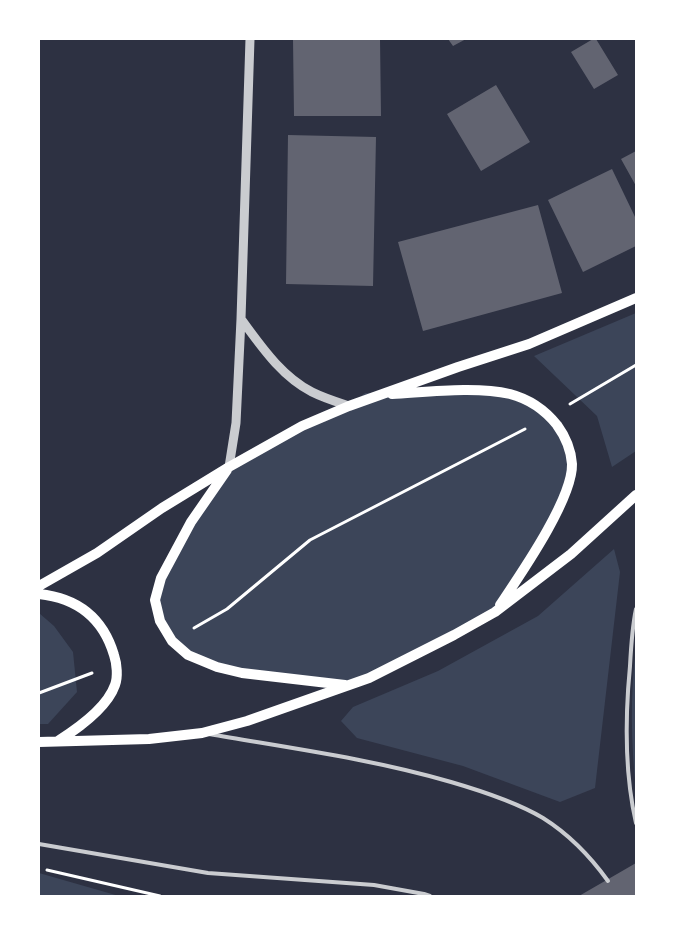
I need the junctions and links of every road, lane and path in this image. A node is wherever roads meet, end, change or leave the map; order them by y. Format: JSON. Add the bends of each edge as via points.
{"nodes":[{"id":1,"x":250,"y":39,"type":"edge"},
{"id":2,"x":636,"y":298,"type":"edge"},
{"id":3,"x":241,"y":318,"type":"junction"},
{"id":4,"x":636,"y":365,"type":"edge"},
{"id":5,"x":381,"y":394,"type":"junction"},
{"id":6,"x":349,"y":406,"type":"junction"},
{"id":7,"x":550,"y":416,"type":"junction"},
{"id":8,"x":229,"y":467,"type":"junction"},
{"id":9,"x":636,"y":495,"type":"edge"},
{"id":10,"x":39,"y":586,"type":"edge"},
{"id":11,"x":39,"y":594,"type":"edge"},
{"id":12,"x":636,"y":609,"type":"edge"},
{"id":13,"x":495,"y":612,"type":"junction"},
{"id":14,"x":172,"y":641,"type":"junction"},
{"id":15,"x":116,"y":663,"type":"junction"},
{"id":16,"x":347,"y":685,"type":"junction"},
{"id":17,"x":39,"y":693,"type":"edge"},
{"id":18,"x":202,"y":733,"type":"junction"},
{"id":19,"x":39,"y":742,"type":"edge"},
{"id":20,"x":57,"y":742,"type":"junction"},
{"id":21,"x":636,"y":822,"type":"edge"},
{"id":22,"x":39,"y":844,"type":"edge"},
{"id":23,"x":39,"y":868,"type":"edge"},
{"id":24,"x":608,"y":881,"type":"dead end"},
{"id":25,"x":145,"y":893,"type":"junction"},
{"id":26,"x":139,"y":896,"type":"edge"},
{"id":27,"x":160,"y":896,"type":"edge"},
{"id":28,"x":430,"y":896,"type":"edge"}],
"edges":[{"from":1,"to":3,"type":"street"},
{"from":2,"to":5,"type":"main road","via":[[529,344]]},
{"from":3,"to":6,"type":"street","via":[[263,350],[287,375],[311,391]]},
{"from":3,"to":8,"type":"street","via":[[236,423]]},
{"from":4,"to":7,"type":"path"},
{"from":5,"to":6,"type":"main road"},
{"from":5,"to":7,"type":"main road","via":[[479,391],[510,394],[531,402]]},
{"from":6,"to":8,"type":"main road","via":[[302,426]]},
{"from":7,"to":13,"type":"main road","via":[[566,438],[572,464],[569,487],[526,566]]},
{"from":7,"to":14,"type":"path","via":[[310,540],[227,609]]},
{"from":8,"to":10,"type":"main road","via":[[97,553]]},
{"from":8,"to":14,"type":"main road","via":[[191,522],[161,578],[156,600],[160,621]]},
{"from":9,"to":13,"type":"main road","via":[[571,554]]},
{"from":11,"to":15,"type":"main road","via":[[73,603],[93,617],[109,638]]},
{"from":12,"to":21,"type":"lane","via":[[627,696],[627,761]]},
{"from":13,"to":16,"type":"main road","via":[[410,658]]},
{"from":14,"to":16,"type":"main road","via":[[188,655],[217,667],[242,673]]},
{"from":15,"to":17,"type":"path"},
{"from":15,"to":20,"type":"main road","via":[[115,685],[101,707]]},
{"from":16,"to":18,"type":"main road","via":[[247,721]]},
{"from":18,"to":20,"type":"main road","via":[[149,739]]},
{"from":18,"to":24,"type":"lane","via":[[412,771],[489,794],[542,818],[572,839],[591,857]]},
{"from":19,"to":20,"type":"main road"},
{"from":22,"to":28,"type":"lane","via":[[208,873],[374,885]]},
{"from":23,"to":25,"type":"path"},
{"from":25,"to":26,"type":"path"},
{"from":25,"to":27,"type":"path"}]}
